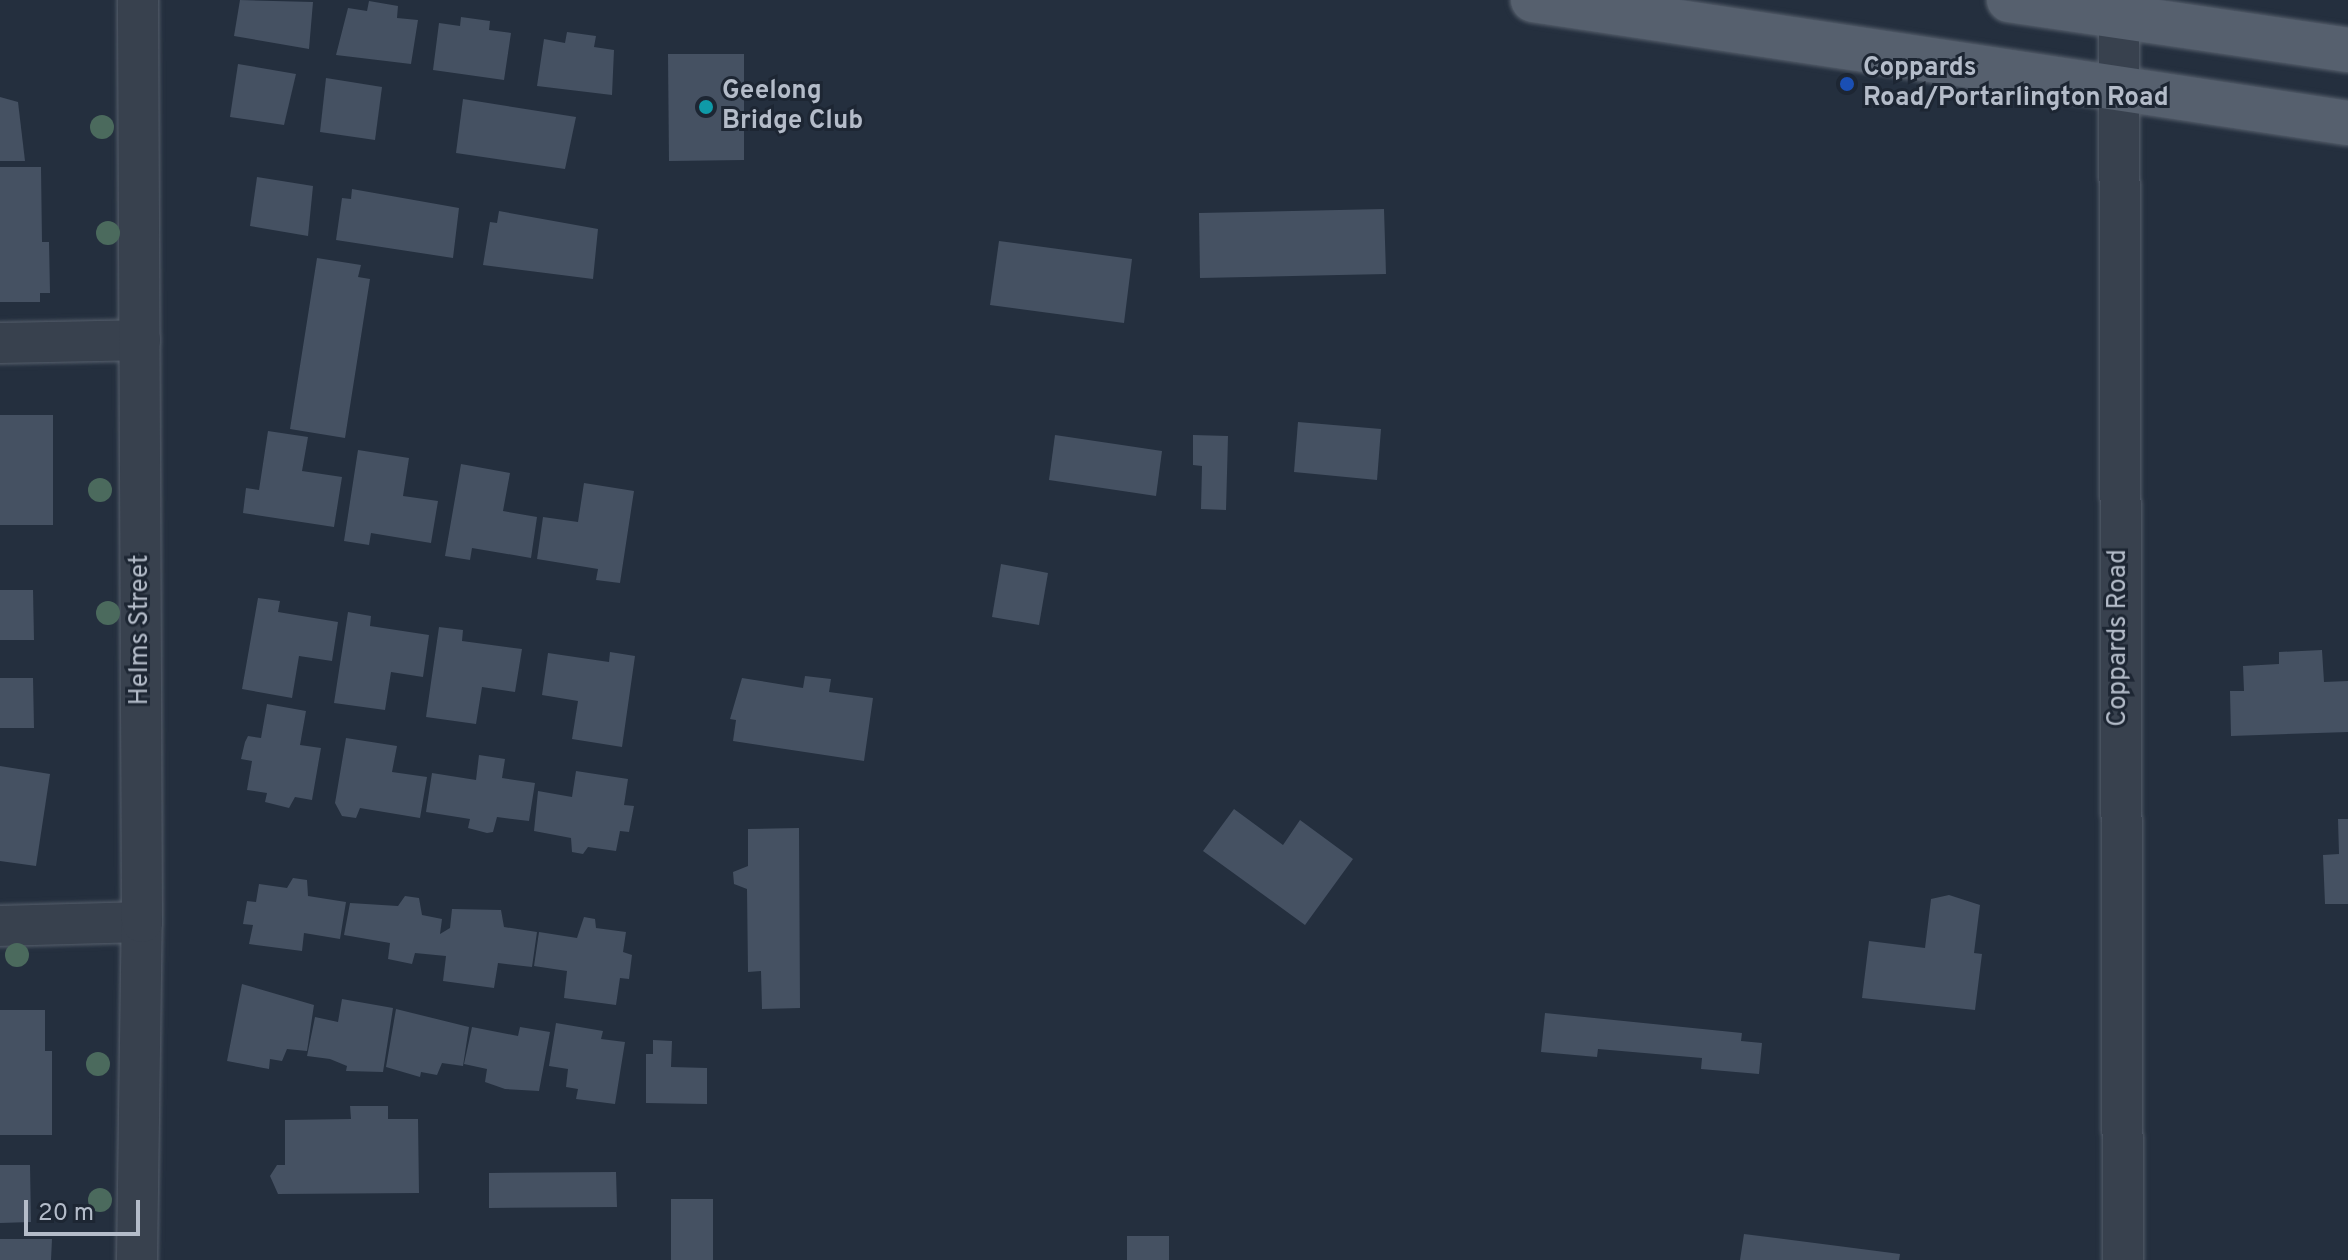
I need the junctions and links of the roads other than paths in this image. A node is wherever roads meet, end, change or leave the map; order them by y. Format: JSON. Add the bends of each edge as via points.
{"nodes":[{"id":1,"x":138,"y":0,"type":"edge"},
{"id":2,"x":1533,"y":0,"type":"edge"},
{"id":3,"x":2009,"y":0,"type":"edge"},
{"id":4,"x":2119,"y":17,"type":"junction"},
{"id":5,"x":2348,"y":50,"type":"edge"},
{"id":6,"x":2118,"y":89,"type":"junction"},
{"id":7,"x":2348,"y":123,"type":"edge"},
{"id":8,"x":140,"y":340,"type":"junction"},
{"id":9,"x":0,"y":343,"type":"edge"},
{"id":10,"x":142,"y":922,"type":"junction"},
{"id":11,"x":0,"y":926,"type":"edge"},
{"id":12,"x":137,"y":1260,"type":"edge"},
{"id":13,"x":2123,"y":1260,"type":"edge"}],
"edges":[{"from":1,"to":8,"type":"street","name":"Helms Street"},
{"from":2,"to":6,"type":"main road"},
{"from":3,"to":4,"type":"main road"},
{"from":4,"to":5,"type":"main road"},
{"from":4,"to":6,"type":"street","name":"Coppards Road"},
{"from":6,"to":7,"type":"main road"},
{"from":6,"to":13,"type":"street","name":"Coppards Road"},
{"from":8,"to":9,"type":"street"},
{"from":8,"to":10,"type":"street","name":"Helms Street"},
{"from":10,"to":11,"type":"street"},
{"from":10,"to":12,"type":"street","name":"Helms Street"}]}
